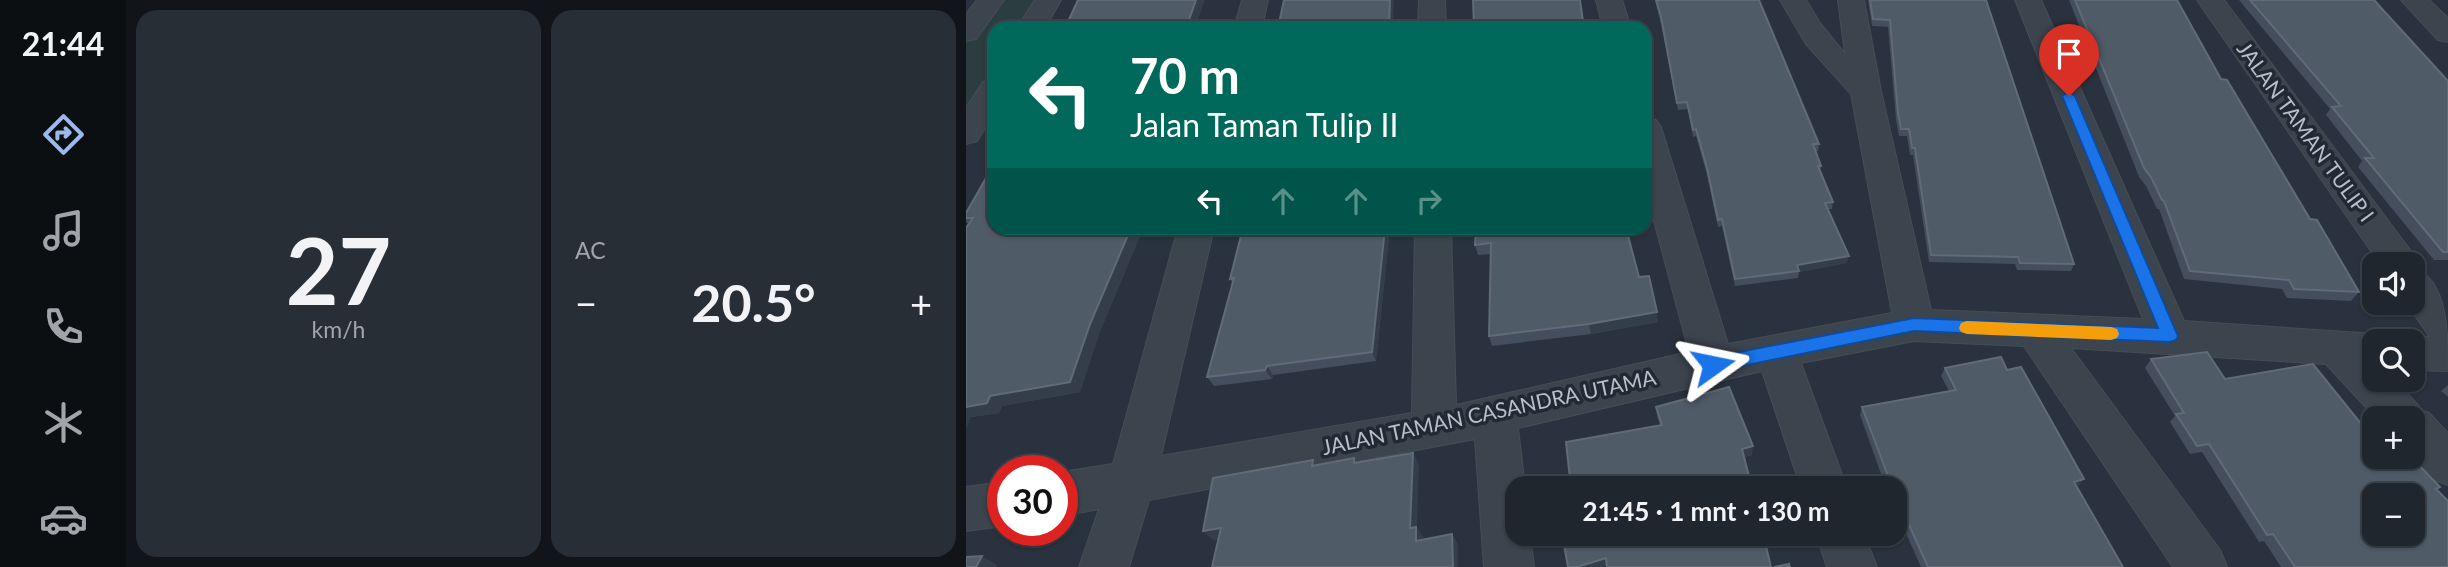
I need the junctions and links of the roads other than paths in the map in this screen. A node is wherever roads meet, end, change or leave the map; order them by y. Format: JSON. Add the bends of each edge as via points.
{"nodes":[{"id":1,"x":992,"y":0,"type":"edge"},
{"id":2,"x":1048,"y":0,"type":"edge"},
{"id":3,"x":1255,"y":0,"type":"edge"},
{"id":4,"x":1432,"y":0,"type":"edge"},
{"id":5,"x":1609,"y":0,"type":"edge"},
{"id":6,"x":1793,"y":0,"type":"edge"},
{"id":7,"x":1851,"y":0,"type":"edge"},
{"id":8,"x":2028,"y":0,"type":"edge"},
{"id":9,"x":2210,"y":0,"type":"edge"},
{"id":10,"x":2413,"y":0,"type":"edge"},
{"id":11,"x":1035,"y":21,"type":"edge"},
{"id":12,"x":1250,"y":21,"type":"edge"},
{"id":13,"x":1432,"y":21,"type":"edge"},
{"id":14,"x":1615,"y":21,"type":"edge"},
{"id":15,"x":966,"y":33,"type":"edge"},
{"id":16,"x":2448,"y":34,"type":"edge"},
{"id":17,"x":1866,"y":91,"type":"junction"},
{"id":18,"x":987,"y":100,"type":"edge"},
{"id":19,"x":966,"y":134,"type":"edge"},
{"id":20,"x":1652,"y":152,"type":"edge"},
{"id":21,"x":1194,"y":235,"type":"edge"},
{"id":22,"x":1433,"y":235,"type":"edge"},
{"id":23,"x":2391,"y":252,"type":"edge"},
{"id":24,"x":2425,"y":299,"type":"edge"},
{"id":25,"x":1914,"y":325,"type":"junction"},
{"id":26,"x":2448,"y":331,"type":"edge"},
{"id":27,"x":2037,"y":332,"type":"junction"},
{"id":28,"x":2170,"y":336,"type":"junction"},
{"id":29,"x":1776,"y":351,"type":"junction"},
{"id":30,"x":2357,"y":351,"type":"edge"},
{"id":31,"x":2425,"y":353,"type":"edge"},
{"id":32,"x":2448,"y":354,"type":"edge"},
{"id":33,"x":1713,"y":365,"type":"junction"},
{"id":34,"x":2396,"y":406,"type":"edge"},
{"id":35,"x":1495,"y":416,"type":"junction"},
{"id":36,"x":1434,"y":429,"type":"junction"},
{"id":37,"x":2425,"y":440,"type":"edge"},
{"id":38,"x":2448,"y":464,"type":"edge"},
{"id":39,"x":1820,"y":476,"type":"edge"},
{"id":40,"x":1131,"y":483,"type":"junction"},
{"id":41,"x":1078,"y":491,"type":"edge"},
{"id":42,"x":987,"y":506,"type":"edge"},
{"id":43,"x":966,"y":509,"type":"edge"},
{"id":44,"x":1844,"y":546,"type":"edge"},
{"id":45,"x":1104,"y":567,"type":"edge"},
{"id":46,"x":1509,"y":567,"type":"edge"},
{"id":47,"x":1852,"y":567,"type":"edge"},
{"id":48,"x":2202,"y":567,"type":"edge"}],
"edges":[{"from":1,"to":15,"type":"street"},
{"from":2,"to":11,"type":"street"},
{"from":3,"to":12,"type":"street"},
{"from":4,"to":13,"type":"street"},
{"from":5,"to":14,"type":"street"},
{"from":6,"to":17,"type":"street","via":[[1832,60]]},
{"from":7,"to":17,"type":"street"},
{"from":8,"to":28,"type":"street"},
{"from":9,"to":23,"type":"street","name":"JALAN TAMAN TULIP I"},
{"from":10,"to":16,"type":"street"},
{"from":17,"to":25,"type":"street"},
{"from":18,"to":19,"type":"street"},
{"from":20,"to":33,"type":"street"},
{"from":21,"to":40,"type":"street"},
{"from":22,"to":36,"type":"street"},
{"from":24,"to":26,"type":"street"},
{"from":25,"to":27,"type":"street","name":"JALAN TAMAN CASANDRA UTAMA"},
{"from":25,"to":29,"type":"street","name":"JALAN TAMAN CASANDRA UTAMA"},
{"from":27,"to":28,"type":"street","name":"JALAN TAMAN CASANDRA UTAMA"},
{"from":27,"to":48,"type":"street"},
{"from":28,"to":30,"type":"street","name":"JALAN TAMAN CASANDRA UTAMA"},
{"from":29,"to":33,"type":"street","name":"JALAN TAMAN CASANDRA UTAMA"},
{"from":29,"to":39,"type":"street"},
{"from":30,"to":34,"type":"street"},
{"from":31,"to":32,"type":"street"},
{"from":33,"to":35,"type":"street","name":"JALAN TAMAN CASANDRA UTAMA"},
{"from":35,"to":36,"type":"street","name":"JALAN TAMAN CASANDRA UTAMA"},
{"from":35,"to":46,"type":"street"},
{"from":36,"to":40,"type":"street","name":"JALAN TAMAN CASANDRA UTAMA"},
{"from":37,"to":38,"type":"street"},
{"from":40,"to":41,"type":"street","name":"JALAN TAMAN CASANDRA UTAMA"},
{"from":40,"to":45,"type":"street"},
{"from":42,"to":43,"type":"street"},
{"from":44,"to":47,"type":"street"}]}
